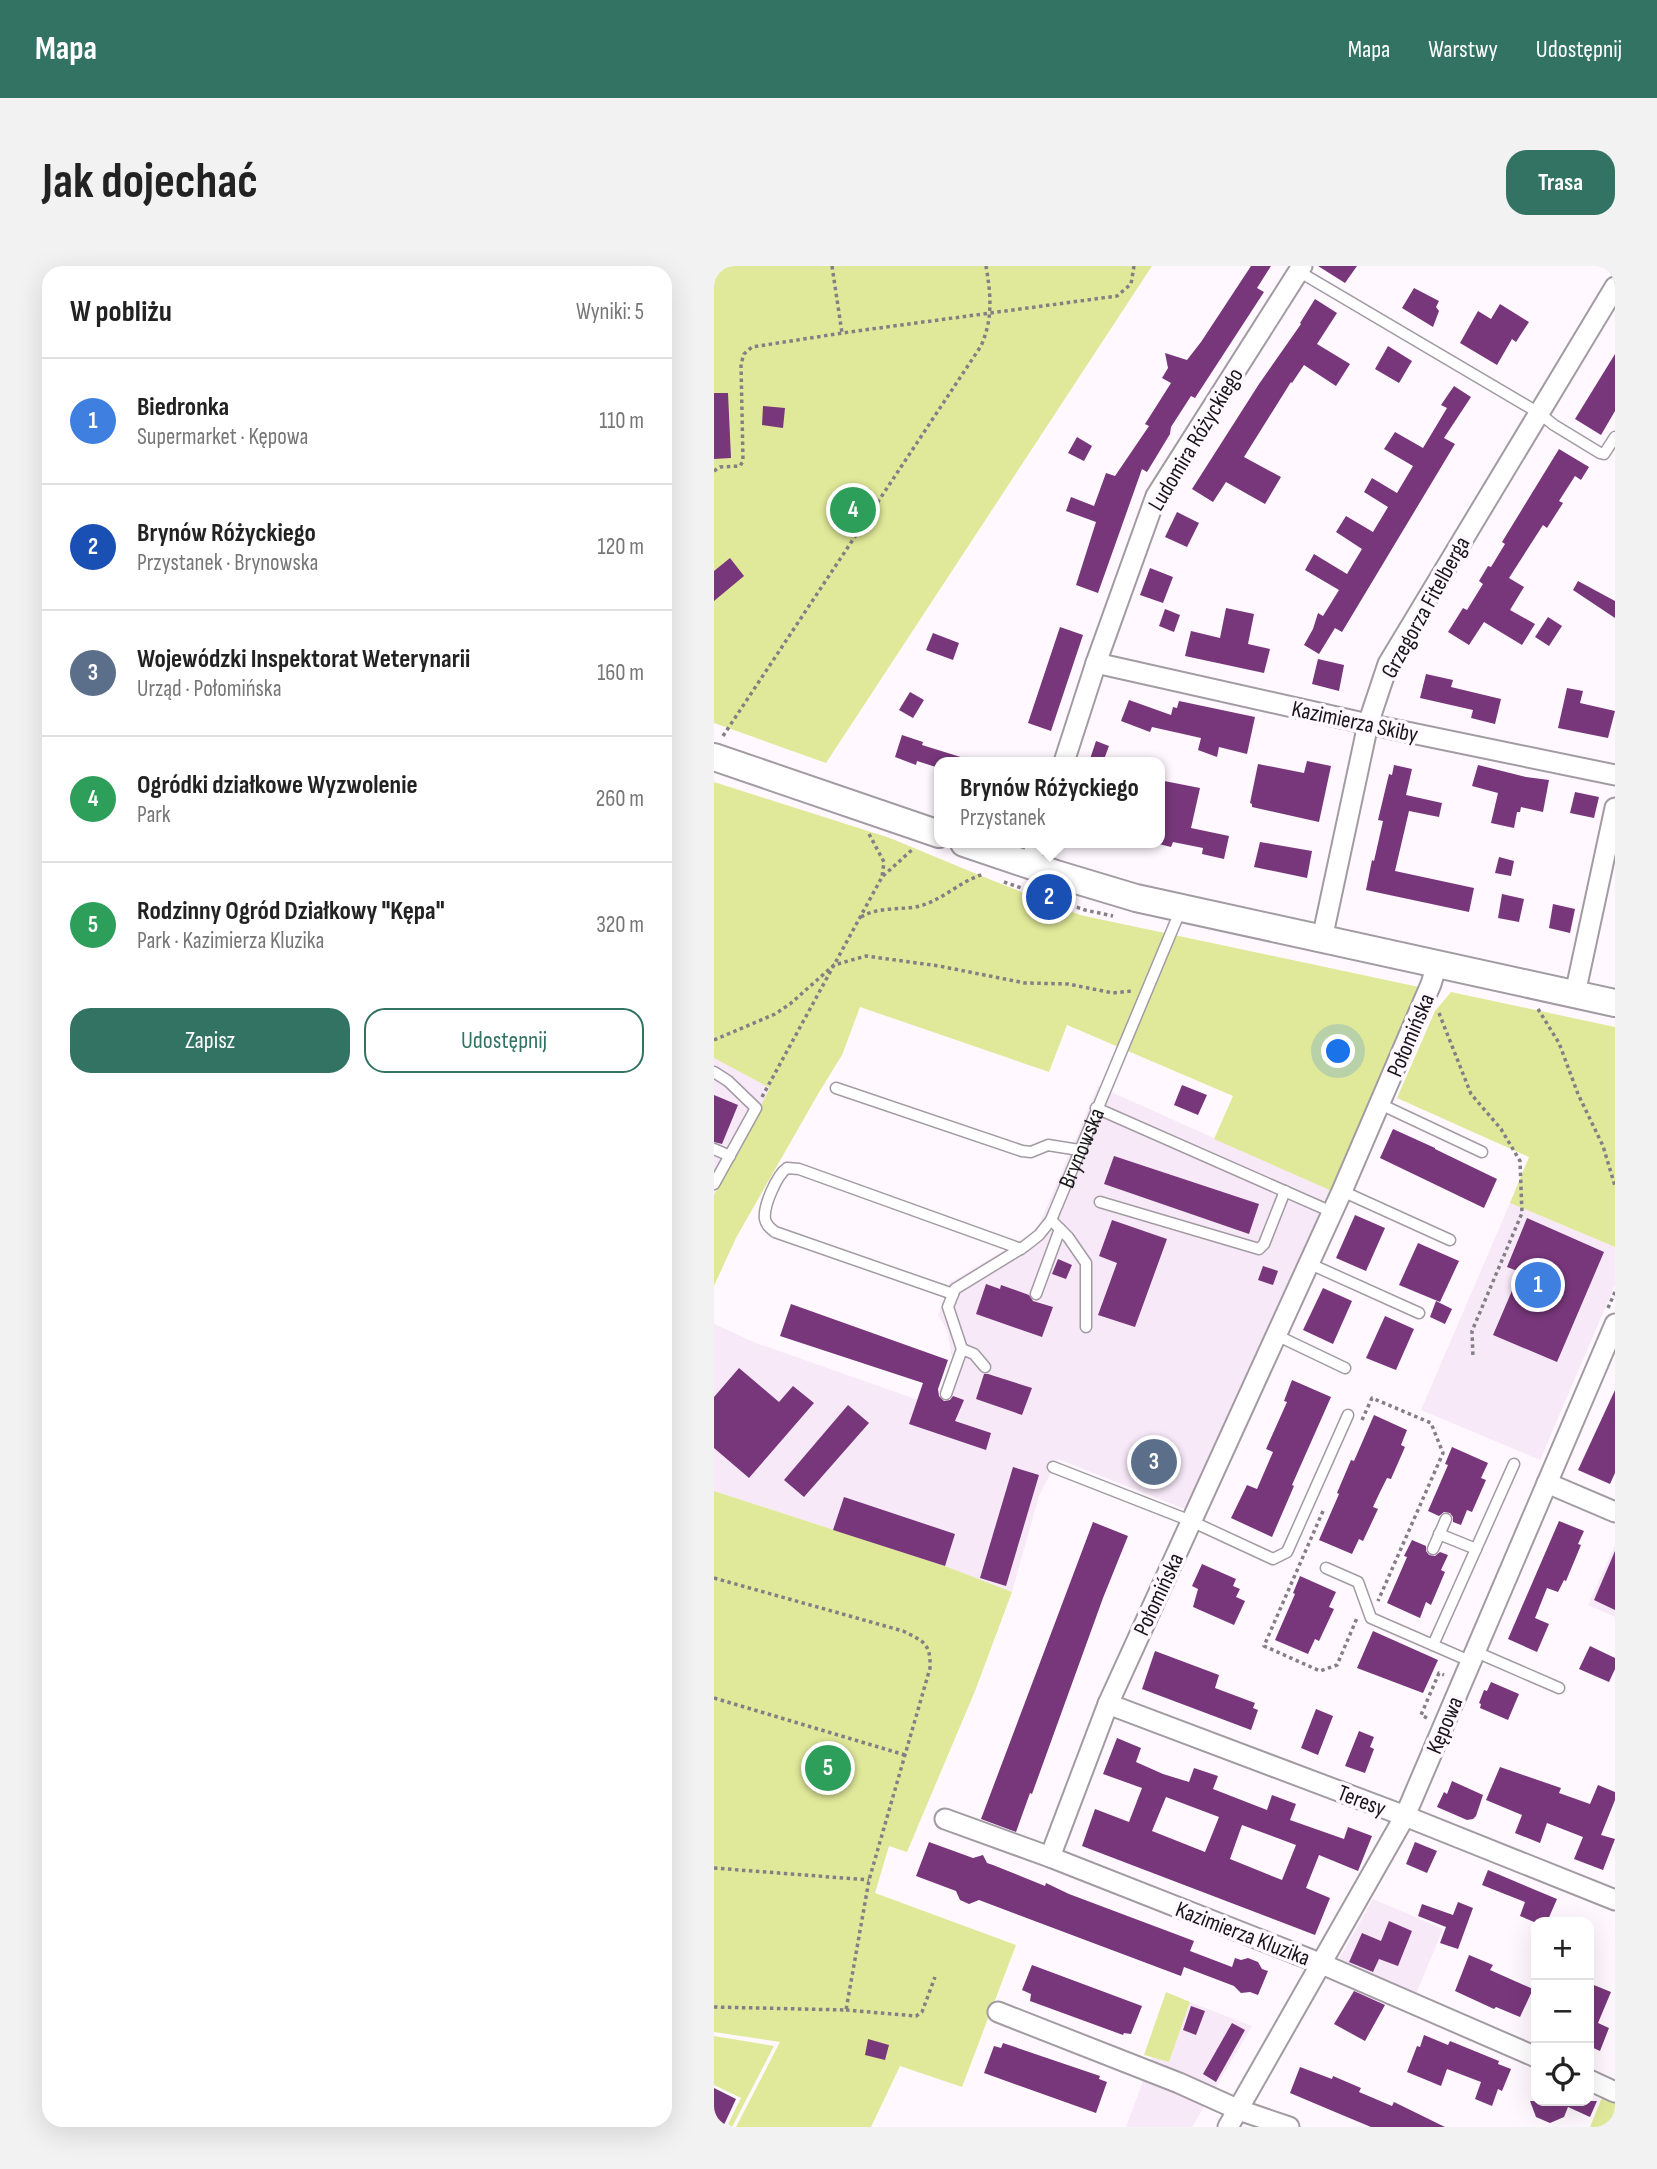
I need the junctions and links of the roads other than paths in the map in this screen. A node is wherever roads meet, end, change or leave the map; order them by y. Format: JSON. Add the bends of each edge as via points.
{"nodes":[{"id":1,"x":1300,"y":269,"type":"edge"},
{"id":2,"x":1615,"y":287,"type":"edge"},
{"id":3,"x":1539,"y":413,"type":"junction"},
{"id":4,"x":1615,"y":437,"type":"edge"},
{"id":5,"x":1096,"y":663,"type":"junction"},
{"id":6,"x":1368,"y":724,"type":"junction"},
{"id":7,"x":718,"y":746,"type":"edge"},
{"id":8,"x":1065,"y":757,"type":"edge"},
{"id":9,"x":1615,"y":775,"type":"edge"},
{"id":10,"x":1615,"y":808,"type":"edge"},
{"id":11,"x":929,"y":838,"type":"edge"},
{"id":12,"x":995,"y":848,"type":"edge"},
{"id":13,"x":1033,"y":854,"type":"edge"},
{"id":14,"x":1181,"y":909,"type":"junction"},
{"id":15,"x":1322,"y":939,"type":"junction"},
{"id":16,"x":1437,"y":964,"type":"junction"},
{"id":17,"x":1575,"y":994,"type":"junction"},
{"id":18,"x":1615,"y":1003,"type":"edge"},
{"id":19,"x":714,"y":1072,"type":"edge"},
{"id":20,"x":836,"y":1088,"type":"dead end"},
{"id":21,"x":1380,"y":1104,"type":"junction"},
{"id":22,"x":1096,"y":1108,"type":"junction"},
{"id":23,"x":714,"y":1149,"type":"edge"},
{"id":24,"x":1079,"y":1150,"type":"junction"},
{"id":25,"x":1482,"y":1152,"type":"dead end"},
{"id":26,"x":730,"y":1156,"type":"junction"},
{"id":27,"x":714,"y":1184,"type":"edge"},
{"id":28,"x":1285,"y":1191,"type":"junction"},
{"id":29,"x":1342,"y":1191,"type":"junction"},
{"id":30,"x":1100,"y":1202,"type":"dead end"},
{"id":31,"x":1332,"y":1212,"type":"junction"},
{"id":32,"x":1051,"y":1220,"type":"junction"},
{"id":33,"x":1060,"y":1229,"type":"junction"},
{"id":34,"x":1450,"y":1240,"type":"dead end"},
{"id":35,"x":1021,"y":1249,"type":"junction"},
{"id":36,"x":1308,"y":1263,"type":"junction"},
{"id":37,"x":953,"y":1294,"type":"junction"},
{"id":38,"x":1036,"y":1294,"type":"dead end"},
{"id":39,"x":1419,"y":1313,"type":"dead end"},
{"id":40,"x":1610,"y":1320,"type":"edge"},
{"id":41,"x":1086,"y":1328,"type":"dead end"},
{"id":42,"x":1276,"y":1335,"type":"junction"},
{"id":43,"x":962,"y":1349,"type":"junction"},
{"id":44,"x":985,"y":1367,"type":"dead end"},
{"id":45,"x":1345,"y":1368,"type":"dead end"},
{"id":46,"x":946,"y":1394,"type":"dead end"},
{"id":47,"x":1349,"y":1415,"type":"dead end"},
{"id":48,"x":1514,"y":1464,"type":"dead end"},
{"id":49,"x":1053,"y":1467,"type":"dead end"},
{"id":50,"x":1547,"y":1483,"type":"junction"},
{"id":51,"x":1615,"y":1512,"type":"edge"},
{"id":52,"x":1446,"y":1519,"type":"dead end"},
{"id":53,"x":1191,"y":1521,"type":"junction"},
{"id":54,"x":1439,"y":1534,"type":"junction"},
{"id":55,"x":1433,"y":1549,"type":"dead end"},
{"id":56,"x":1476,"y":1549,"type":"junction"},
{"id":57,"x":1326,"y":1567,"type":"dead end"},
{"id":58,"x":1433,"y":1645,"type":"junction"},
{"id":59,"x":1469,"y":1657,"type":"junction"},
{"id":60,"x":1559,"y":1688,"type":"dead end"},
{"id":61,"x":1108,"y":1704,"type":"junction"},
{"id":62,"x":1405,"y":1816,"type":"junction"},
{"id":63,"x":945,"y":1819,"type":"dead end"},
{"id":64,"x":1050,"y":1857,"type":"junction"},
{"id":65,"x":1615,"y":1900,"type":"edge"},
{"id":66,"x":1322,"y":1964,"type":"junction"},
{"id":67,"x":998,"y":2012,"type":"dead end"},
{"id":68,"x":1531,"y":2055,"type":"edge"},
{"id":69,"x":1594,"y":2082,"type":"edge"},
{"id":70,"x":1615,"y":2092,"type":"edge"},
{"id":71,"x":1239,"y":2110,"type":"junction"},
{"id":72,"x":1228,"y":2127,"type":"edge"},
{"id":73,"x":1289,"y":2127,"type":"edge"}],
"edges":[{"from":1,"to":3,"type":"lane"},
{"from":1,"to":5,"type":"street","name":"Ludomira Różyckiego","via":[[1156,496]]},
{"from":2,"to":3,"type":"street","name":"Grzegorza Fitelberga"},
{"from":3,"to":4,"type":"lane","via":[[1604,454]]},
{"from":3,"to":6,"type":"street","name":"Grzegorza Fitelberga","via":[[1388,664]]},
{"from":5,"to":6,"type":"street","name":"Kazimierza Skiby"},
{"from":5,"to":8,"type":"street","name":"Ludomira Różyckiego"},
{"from":6,"to":9,"type":"street","name":"Kazimierza Skiby"},
{"from":6,"to":15,"type":"street","name":"Grzegorza Fitelberga"},
{"from":7,"to":11,"type":"main road"},
{"from":10,"to":17,"type":"street"},
{"from":12,"to":13,"type":"main road"},
{"from":13,"to":14,"type":"main road","via":[[1099,888]]},
{"from":14,"to":15,"type":"main road"},
{"from":14,"to":22,"type":"lane","name":"Brynowska"},
{"from":15,"to":16,"type":"main road"},
{"from":16,"to":17,"type":"main road"},
{"from":16,"to":21,"type":"street","name":"Połomińska"},
{"from":17,"to":18,"type":"main road"},
{"from":19,"to":26,"type":"lane","via":[[756,1108]]},
{"from":20,"to":24,"type":"lane","via":[[1023,1151],[1048,1145]]},
{"from":21,"to":25,"type":"lane","name":"Połomińska"},
{"from":21,"to":29,"type":"street","name":"Połomińska"},
{"from":22,"to":24,"type":"lane","name":"Brynowska"},
{"from":22,"to":28,"type":"lane"},
{"from":23,"to":26,"type":"lane"},
{"from":24,"to":32,"type":"lane","name":"Brynowska"},
{"from":26,"to":27,"type":"lane"},
{"from":28,"to":30,"type":"lane","via":[[1259,1249]]},
{"from":28,"to":31,"type":"lane"},
{"from":29,"to":31,"type":"street","name":"Połomińska"},
{"from":29,"to":34,"type":"lane"},
{"from":31,"to":36,"type":"street","name":"Połomińska"},
{"from":32,"to":33,"type":"lane"},
{"from":32,"to":35,"type":"lane","name":"Brynowska"},
{"from":33,"to":38,"type":"lane"},
{"from":33,"to":41,"type":"lane","via":[[1086,1263]]},
{"from":35,"to":37,"type":"lane","name":"Brynowska"},
{"from":35,"to":37,"type":"lane","via":[[799,1169],[787,1168],[778,1177],[765,1210],[766,1223],[775,1232]]},
{"from":36,"to":39,"type":"lane"},
{"from":36,"to":42,"type":"street","name":"Połomińska"},
{"from":37,"to":43,"type":"lane","via":[[948,1307]]},
{"from":40,"to":50,"type":"street","name":"Kępowa"},
{"from":42,"to":45,"type":"lane"},
{"from":42,"to":53,"type":"street","name":"Połomińska"},
{"from":43,"to":44,"type":"lane"},
{"from":43,"to":46,"type":"lane"},
{"from":47,"to":53,"type":"lane","via":[[1287,1552],[1273,1559]]},
{"from":48,"to":56,"type":"lane"},
{"from":49,"to":53,"type":"lane"},
{"from":50,"to":51,"type":"street"},
{"from":50,"to":59,"type":"street","name":"Kępowa"},
{"from":52,"to":54,"type":"lane"},
{"from":53,"to":61,"type":"street","name":"Połomińska"},
{"from":54,"to":55,"type":"lane"},
{"from":54,"to":56,"type":"lane"},
{"from":56,"to":58,"type":"lane"},
{"from":57,"to":58,"type":"lane","via":[[1358,1582],[1371,1618]]},
{"from":58,"to":59,"type":"lane"},
{"from":59,"to":60,"type":"lane"},
{"from":59,"to":62,"type":"street","name":"Kępowa"},
{"from":61,"to":62,"type":"street","name":"Teresy"},
{"from":61,"to":64,"type":"street","name":"Połomińska"},
{"from":62,"to":65,"type":"street","name":"Teresy"},
{"from":62,"to":66,"type":"street","name":"Kępowa"},
{"from":63,"to":64,"type":"street","name":"Kazimierza Kluzika"},
{"from":64,"to":66,"type":"street","name":"Kazimierza Kluzika"},
{"from":66,"to":68,"type":"street","name":"Kazimierza Kluzika"},
{"from":66,"to":71,"type":"street","name":"Kępowa"},
{"from":67,"to":71,"type":"street"},
{"from":69,"to":70,"type":"street"},
{"from":71,"to":72,"type":"street","name":"Kępowa"},
{"from":71,"to":73,"type":"street"}]}
